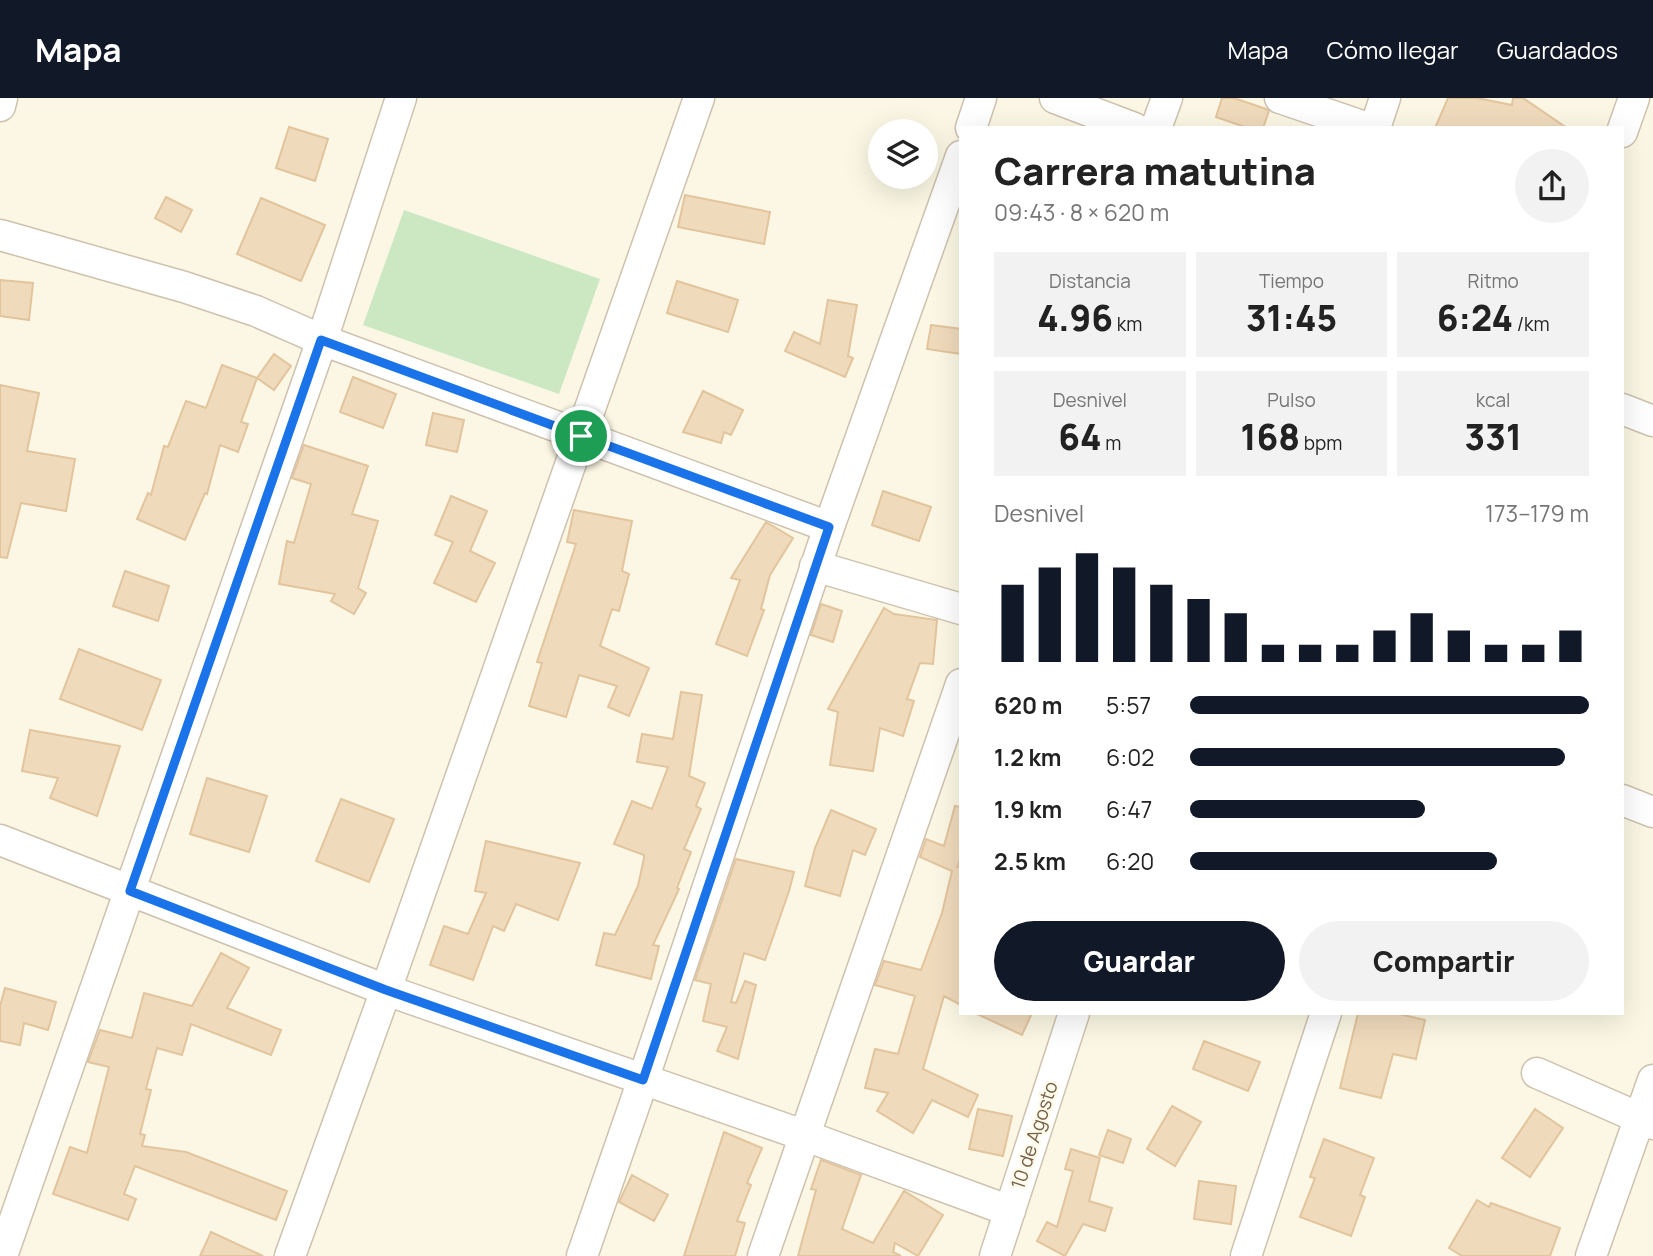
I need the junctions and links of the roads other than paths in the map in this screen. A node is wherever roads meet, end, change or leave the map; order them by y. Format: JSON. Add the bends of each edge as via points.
{"nodes":[{"id":1,"x":2,"y":98,"type":"edge"},
{"id":2,"x":401,"y":98,"type":"edge"},
{"id":3,"x":699,"y":98,"type":"edge"},
{"id":4,"x":981,"y":98,"type":"edge"},
{"id":5,"x":1055,"y":98,"type":"edge"},
{"id":6,"x":1167,"y":98,"type":"edge"},
{"id":7,"x":1280,"y":98,"type":"edge"},
{"id":8,"x":1385,"y":98,"type":"edge"},
{"id":9,"x":1634,"y":98,"type":"edge"},
{"id":10,"x":0,"y":106,"type":"edge"},
{"id":11,"x":972,"y":126,"type":"edge"},
{"id":12,"x":1129,"y":126,"type":"edge"},
{"id":13,"x":1157,"y":126,"type":"edge"},
{"id":14,"x":1362,"y":126,"type":"edge"},
{"id":15,"x":1376,"y":126,"type":"edge"},
{"id":16,"x":1624,"y":126,"type":"edge"},
{"id":17,"x":959,"y":162,"type":"edge"},
{"id":18,"x":0,"y":235,"type":"edge"},
{"id":19,"x":321,"y":340,"type":"junction"},
{"id":20,"x":1624,"y":410,"type":"edge"},
{"id":21,"x":1653,"y":421,"type":"edge"},
{"id":22,"x":581,"y":436,"type":"junction"},
{"id":23,"x":829,"y":527,"type":"junction"},
{"id":24,"x":815,"y":566,"type":"junction"},
{"id":25,"x":959,"y":607,"type":"edge"},
{"id":26,"x":959,"y":690,"type":"edge"},
{"id":27,"x":1624,"y":801,"type":"edge"},
{"id":28,"x":1653,"y":812,"type":"edge"},
{"id":29,"x":0,"y":840,"type":"edge"},
{"id":30,"x":130,"y":891,"type":"junction"},
{"id":31,"x":386,"y":990,"type":"junction"},
{"id":32,"x":1073,"y":1015,"type":"edge"},
{"id":33,"x":1325,"y":1015,"type":"edge"},
{"id":34,"x":1536,"y":1073,"type":"dead end"},
{"id":35,"x":643,"y":1080,"type":"junction"},
{"id":36,"x":1653,"y":1080,"type":"edge"},
{"id":37,"x":1646,"y":1121,"type":"edge"},
{"id":38,"x":806,"y":1136,"type":"junction"},
{"id":39,"x":1010,"y":1211,"type":"junction"},
{"id":40,"x":2,"y":1256,"type":"edge"},
{"id":41,"x":290,"y":1256,"type":"edge"},
{"id":42,"x":582,"y":1256,"type":"edge"},
{"id":43,"x":763,"y":1256,"type":"edge"},
{"id":44,"x":995,"y":1256,"type":"edge"},
{"id":45,"x":1246,"y":1256,"type":"edge"},
{"id":46,"x":1591,"y":1256,"type":"edge"}],
"edges":[{"from":1,"to":10,"type":"street"},
{"from":2,"to":19,"type":"street"},
{"from":3,"to":22,"type":"street"},
{"from":4,"to":11,"type":"street"},
{"from":5,"to":12,"type":"street"},
{"from":6,"to":13,"type":"street"},
{"from":7,"to":14,"type":"street"},
{"from":8,"to":15,"type":"street"},
{"from":9,"to":16,"type":"street"},
{"from":17,"to":23,"type":"street"},
{"from":18,"to":19,"type":"street","via":[[184,287],[256,311]]},
{"from":19,"to":22,"type":"street"},
{"from":19,"to":30,"type":"street"},
{"from":20,"to":21,"type":"street"},
{"from":22,"to":23,"type":"street"},
{"from":22,"to":31,"type":"street"},
{"from":23,"to":24,"type":"street"},
{"from":24,"to":25,"type":"street"},
{"from":24,"to":35,"type":"street"},
{"from":26,"to":38,"type":"street"},
{"from":27,"to":28,"type":"street"},
{"from":29,"to":30,"type":"street"},
{"from":30,"to":31,"type":"street"},
{"from":30,"to":40,"type":"street"},
{"from":31,"to":35,"type":"street"},
{"from":31,"to":41,"type":"street"},
{"from":32,"to":39,"type":"street","name":"10 de Agosto"},
{"from":33,"to":45,"type":"street"},
{"from":34,"to":37,"type":"street"},
{"from":35,"to":38,"type":"street"},
{"from":35,"to":42,"type":"street"},
{"from":36,"to":37,"type":"street"},
{"from":37,"to":46,"type":"street"},
{"from":38,"to":39,"type":"street"},
{"from":38,"to":43,"type":"street"},
{"from":39,"to":44,"type":"street","name":"10 de Agosto"}]}
